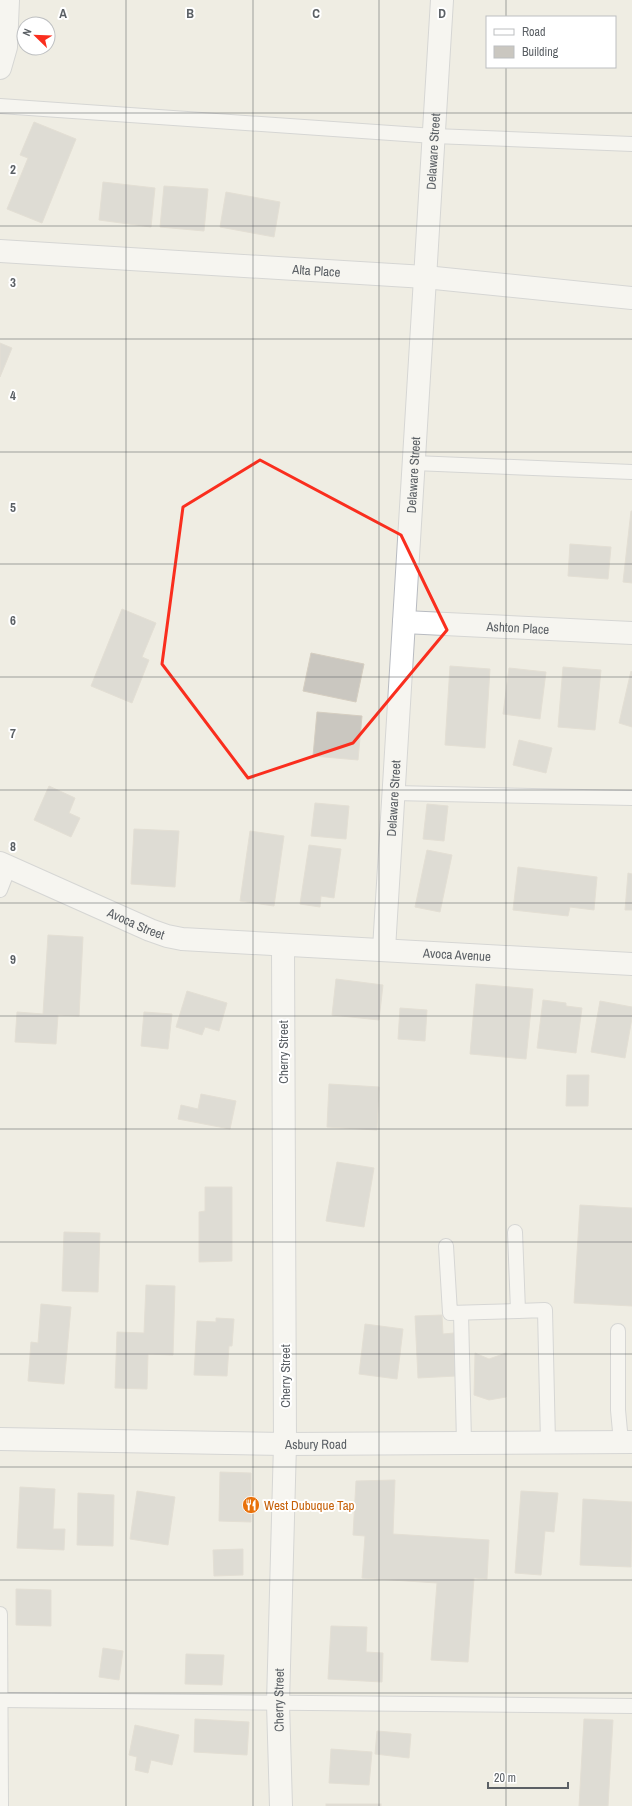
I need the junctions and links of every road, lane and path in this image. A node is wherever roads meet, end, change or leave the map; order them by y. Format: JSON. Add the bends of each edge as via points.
{"nodes":[{"id":1,"x":8,"y":0,"type":"edge"},
{"id":2,"x":442,"y":0,"type":"edge"},
{"id":3,"x":0,"y":68,"type":"edge"},
{"id":4,"x":0,"y":106,"type":"edge"},
{"id":5,"x":434,"y":136,"type":"junction"},
{"id":6,"x":632,"y":144,"type":"edge"},
{"id":7,"x":0,"y":251,"type":"edge"},
{"id":8,"x":425,"y":277,"type":"junction"},
{"id":9,"x":632,"y":298,"type":"edge"},
{"id":10,"x":414,"y":464,"type":"junction"},
{"id":11,"x":632,"y":472,"type":"edge"},
{"id":12,"x":404,"y":622,"type":"junction"},
{"id":13,"x":632,"y":633,"type":"edge"},
{"id":14,"x":394,"y":793,"type":"junction"},
{"id":15,"x":632,"y":798,"type":"edge"},
{"id":16,"x":5,"y":865,"type":"edge"},
{"id":17,"x":0,"y":890,"type":"edge"},
{"id":18,"x":283,"y":945,"type":"junction"},
{"id":19,"x":384,"y":949,"type":"junction"},
{"id":20,"x":632,"y":964,"type":"edge"},
{"id":21,"x":515,"y":1232,"type":"dead end"},
{"id":22,"x":446,"y":1246,"type":"dead end"},
{"id":23,"x":518,"y":1311,"type":"junction"},
{"id":24,"x":461,"y":1313,"type":"junction"},
{"id":25,"x":618,"y":1332,"type":"dead end"},
{"id":26,"x":0,"y":1439,"type":"edge"},
{"id":27,"x":548,"y":1442,"type":"junction"},
{"id":28,"x":626,"y":1442,"type":"edge"},
{"id":29,"x":464,"y":1443,"type":"junction"},
{"id":30,"x":285,"y":1444,"type":"junction"},
{"id":31,"x":0,"y":1614,"type":"edge"},
{"id":32,"x":0,"y":1700,"type":"edge"},
{"id":33,"x":278,"y":1703,"type":"junction"},
{"id":34,"x":632,"y":1706,"type":"edge"},
{"id":35,"x":1,"y":1806,"type":"edge"},
{"id":36,"x":281,"y":1806,"type":"edge"}],
"edges":[{"from":1,"to":3,"type":"street","via":[[6,47]]},
{"from":2,"to":5,"type":"street","name":"Delaware Street"},
{"from":4,"to":5,"type":"lane"},
{"from":5,"to":6,"type":"lane"},
{"from":5,"to":8,"type":"street","name":"Delaware Street"},
{"from":7,"to":8,"type":"street","name":"Alta Place"},
{"from":8,"to":9,"type":"street","name":"Alta Place"},
{"from":8,"to":10,"type":"street","name":"Delaware Street"},
{"from":10,"to":11,"type":"lane"},
{"from":10,"to":12,"type":"street","name":"Delaware Street"},
{"from":12,"to":13,"type":"street","name":"Ashton Place"},
{"from":12,"to":14,"type":"street","name":"Delaware Street"},
{"from":14,"to":15,"type":"lane"},
{"from":14,"to":19,"type":"street","name":"Delaware Street"},
{"from":16,"to":17,"type":"lane"},
{"from":16,"to":18,"type":"street","name":"Avoca Street","via":[[167,936]]},
{"from":18,"to":19,"type":"street","name":"Avoca Avenue"},
{"from":18,"to":30,"type":"street","name":"Cherry Street"},
{"from":19,"to":20,"type":"street","name":"Avoca Avenue"},
{"from":21,"to":23,"type":"lane"},
{"from":22,"to":24,"type":"lane","via":[[450,1313]]},
{"from":23,"to":24,"type":"lane"},
{"from":23,"to":27,"type":"lane","via":[[545,1310]]},
{"from":24,"to":29,"type":"lane"},
{"from":25,"to":28,"type":"lane","via":[[618,1410]]},
{"from":26,"to":30,"type":"street","name":"Asbury Road"},
{"from":27,"to":28,"type":"street","name":"Asbury Road"},
{"from":27,"to":29,"type":"street","name":"Asbury Road"},
{"from":29,"to":30,"type":"street","name":"Asbury Road"},
{"from":30,"to":33,"type":"street","name":"Cherry Street"},
{"from":31,"to":32,"type":"lane"},
{"from":32,"to":33,"type":"lane"},
{"from":32,"to":35,"type":"lane"},
{"from":33,"to":34,"type":"lane"},
{"from":33,"to":36,"type":"street","name":"Cherry Street"}]}
